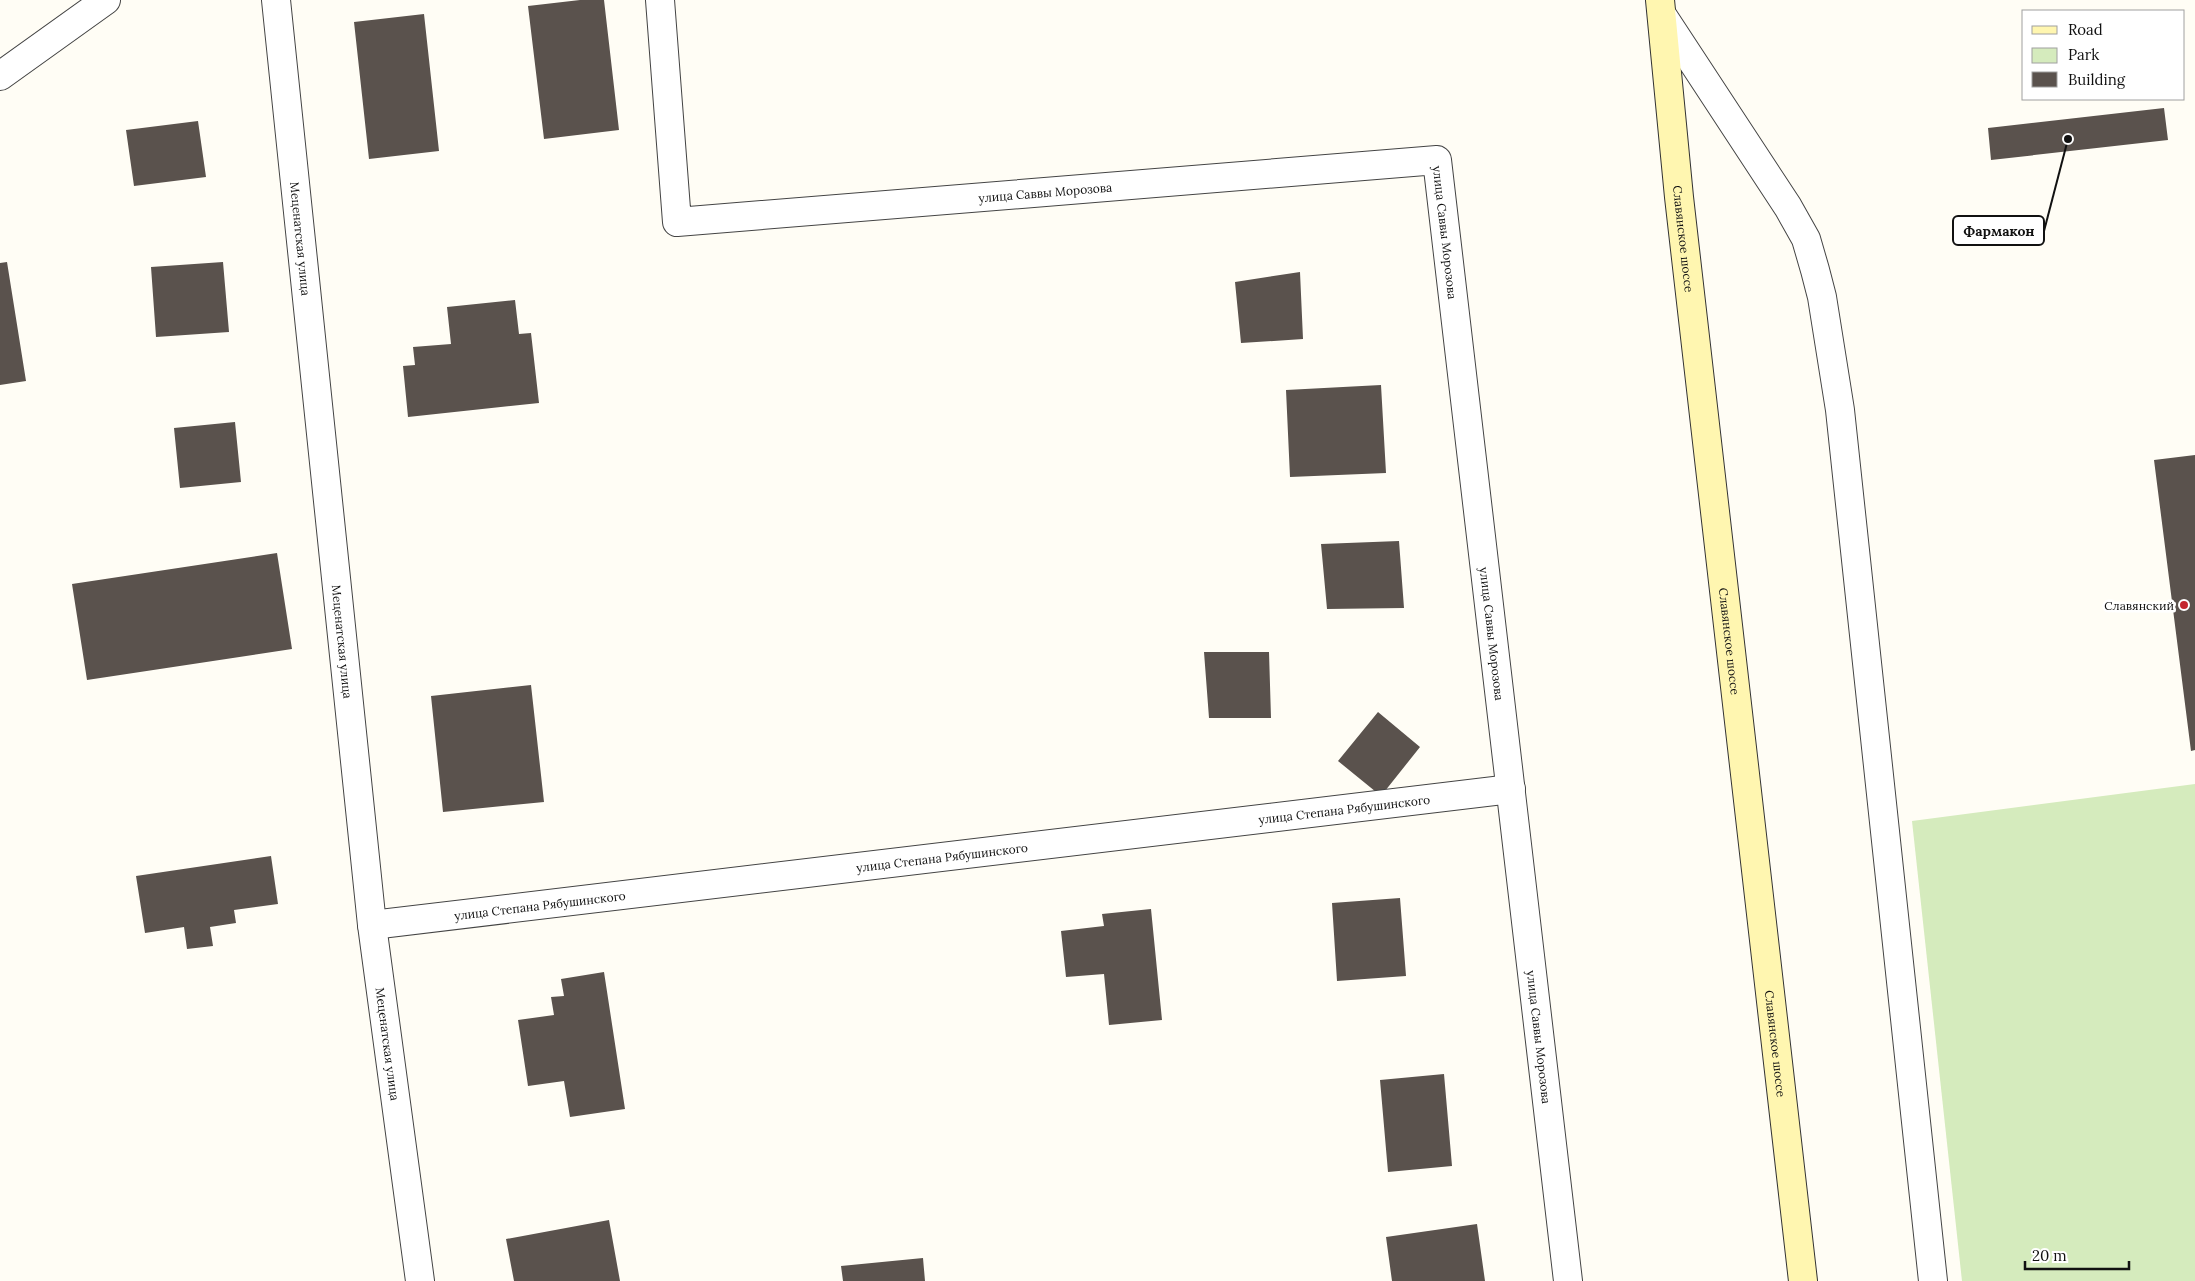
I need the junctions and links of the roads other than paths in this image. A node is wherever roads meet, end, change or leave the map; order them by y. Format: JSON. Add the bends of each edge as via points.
{"nodes":[{"id":1,"x":106,"y":0,"type":"edge"},
{"id":2,"x":276,"y":0,"type":"edge"},
{"id":3,"x":660,"y":0,"type":"edge"},
{"id":4,"x":1661,"y":7,"type":"edge"},
{"id":5,"x":0,"y":76,"type":"edge"},
{"id":6,"x":1511,"y":789,"type":"junction"},
{"id":7,"x":372,"y":925,"type":"junction"},
{"id":8,"x":420,"y":1281,"type":"edge"},
{"id":9,"x":1568,"y":1281,"type":"edge"},
{"id":10,"x":1803,"y":1281,"type":"edge"},
{"id":11,"x":1933,"y":1281,"type":"edge"}],
"edges":[{"from":1,"to":5,"type":"street"},
{"from":2,"to":7,"type":"street","name":"Меценатская улица"},
{"from":3,"to":6,"type":"street","name":"улица Саввы Морозова","via":[[677,222],[1437,160]]},
{"from":4,"to":10,"type":"main road","name":"Славянское шоссе","via":[[1679,197]]},
{"from":4,"to":11,"type":"street","via":[[1806,239],[1822,297],[1840,410]]},
{"from":6,"to":7,"type":"street","name":"улица Степана Рябушинского"},
{"from":6,"to":9,"type":"street","name":"улица Саввы Морозова"},
{"from":7,"to":8,"type":"street","name":"Меценатская улица"}]}
